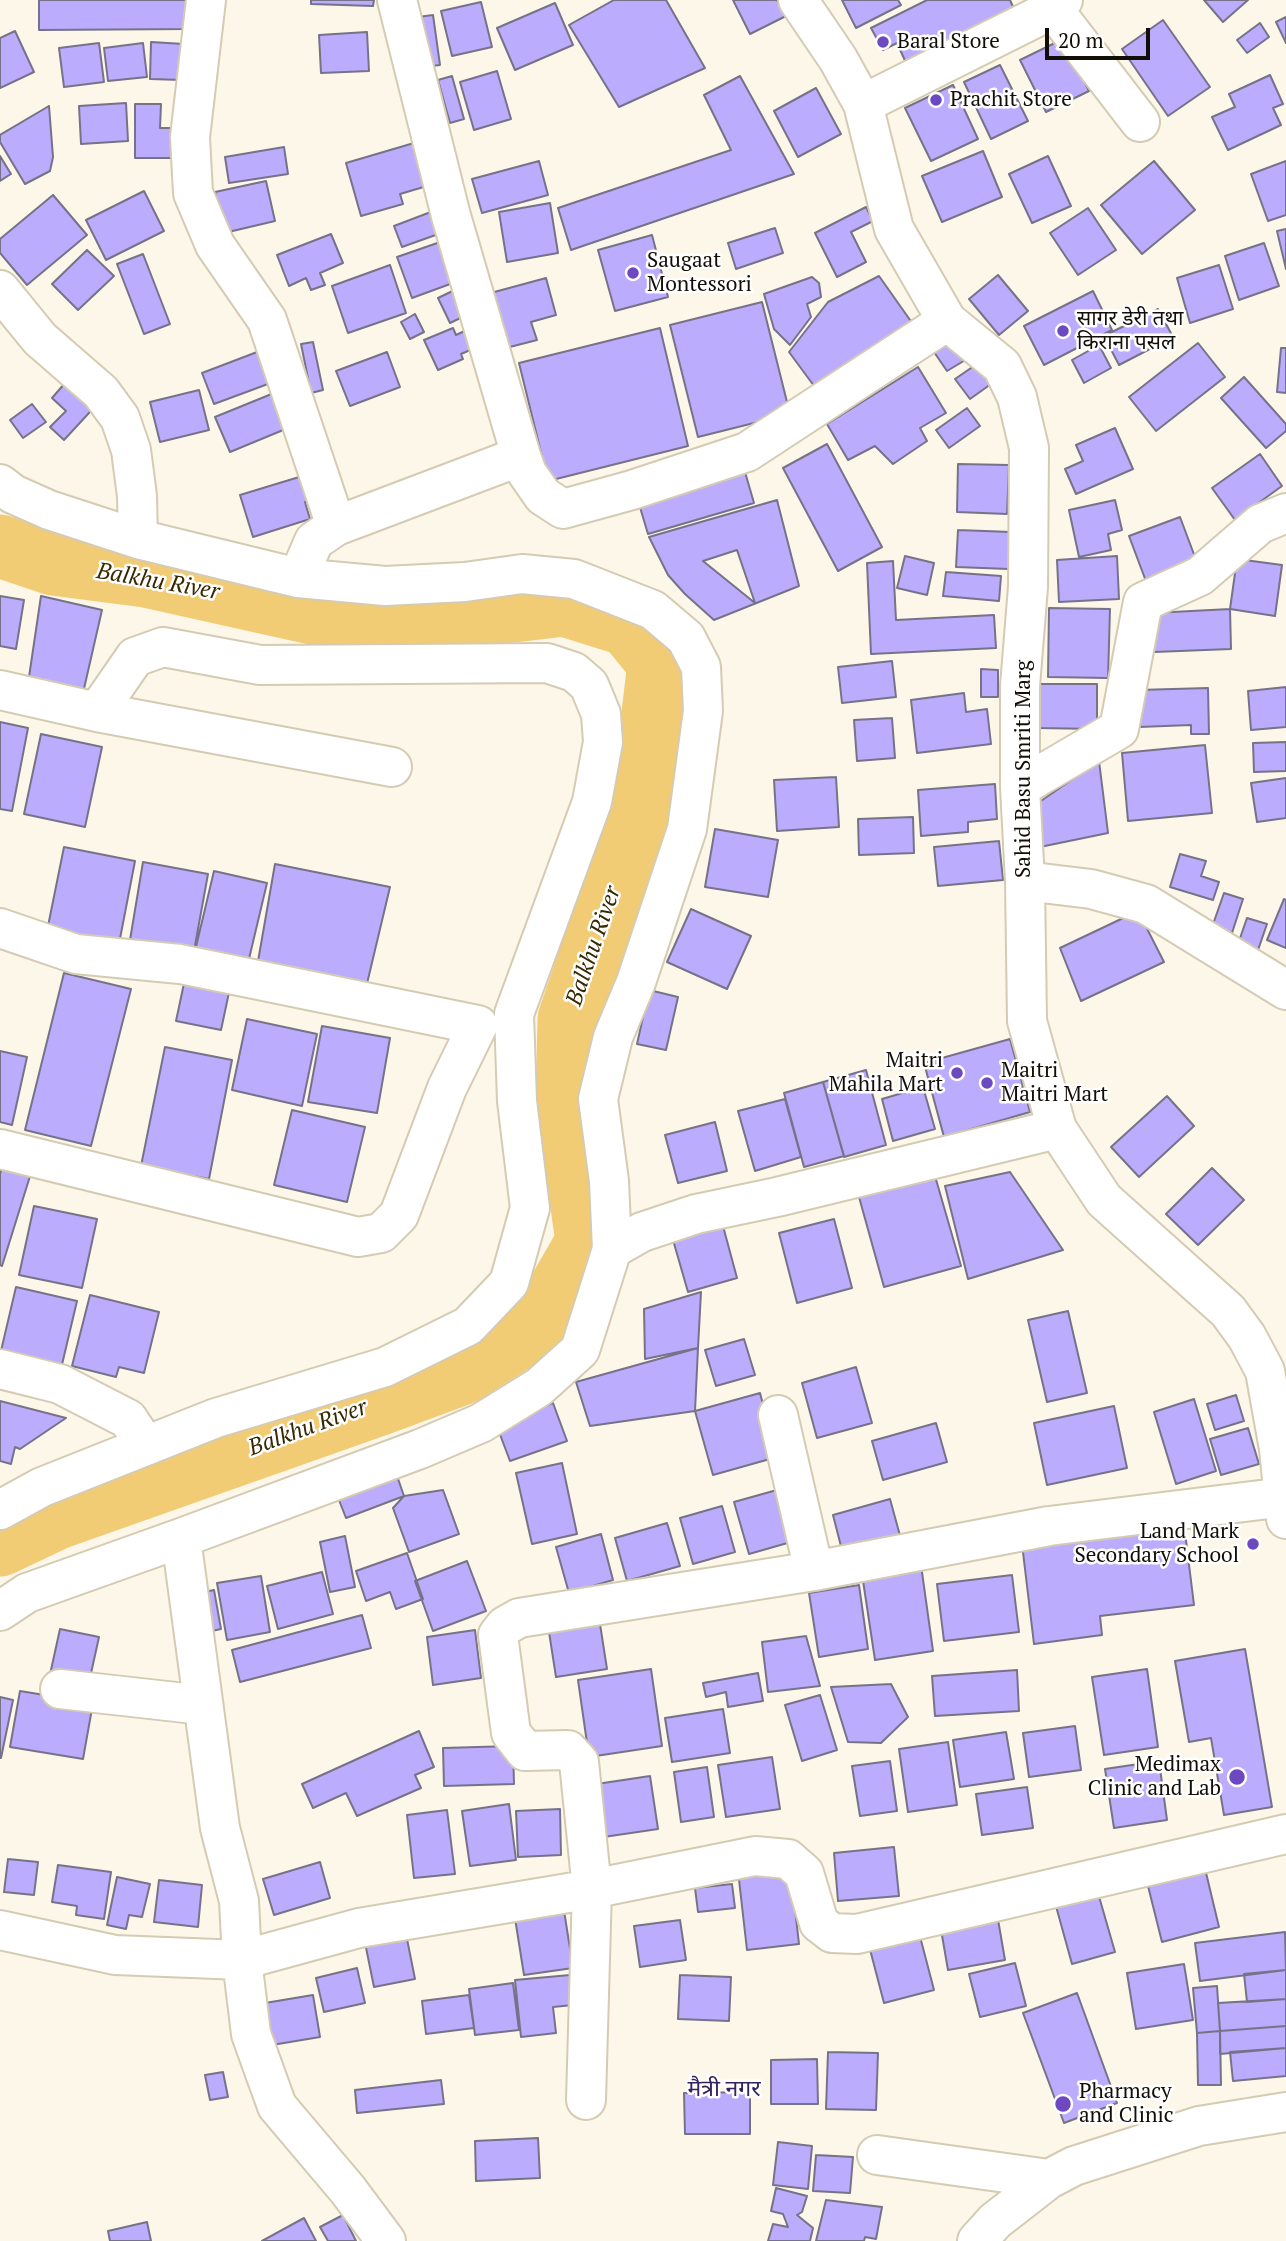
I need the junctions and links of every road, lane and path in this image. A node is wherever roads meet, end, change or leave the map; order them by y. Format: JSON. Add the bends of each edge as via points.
{"nodes":[{"id":1,"x":206,"y":0,"type":"edge"},
{"id":2,"x":397,"y":0,"type":"edge"},
{"id":3,"x":798,"y":0,"type":"edge"},
{"id":4,"x":1055,"y":3,"type":"edge"},
{"id":5,"x":863,"y":104,"type":"junction"},
{"id":6,"x":1140,"y":122,"type":"dead end"},
{"id":7,"x":0,"y":290,"type":"edge"},
{"id":8,"x":947,"y":321,"type":"junction"},
{"id":9,"x":522,"y":456,"type":"junction"},
{"id":10,"x":0,"y":484,"type":"edge"},
{"id":11,"x":1286,"y":513,"type":"edge"},
{"id":12,"x":337,"y":526,"type":"junction"},
{"id":13,"x":138,"y":538,"type":"junction"},
{"id":14,"x":298,"y":578,"type":"junction"},
{"id":15,"x":0,"y":690,"type":"edge"},
{"id":16,"x":97,"y":712,"type":"junction"},
{"id":17,"x":392,"y":767,"type":"dead end"},
{"id":18,"x":1020,"y":787,"type":"junction"},
{"id":19,"x":1025,"y":881,"type":"junction"},
{"id":20,"x":0,"y":928,"type":"edge"},
{"id":21,"x":1286,"y":990,"type":"edge"},
{"id":22,"x":514,"y":1014,"type":"junction"},
{"id":23,"x":478,"y":1025,"type":"junction"},
{"id":24,"x":1057,"y":1129,"type":"junction"},
{"id":25,"x":0,"y":1149,"type":"edge"},
{"id":26,"x":612,"y":1249,"type":"junction"},
{"id":27,"x":0,"y":1369,"type":"edge"},
{"id":28,"x":778,"y":1415,"type":"dead end"},
{"id":29,"x":146,"y":1446,"type":"junction"},
{"id":30,"x":1283,"y":1449,"type":"edge"},
{"id":31,"x":1285,"y":1508,"type":"edge"},
{"id":32,"x":0,"y":1510,"type":"edge"},
{"id":33,"x":181,"y":1538,"type":"junction"},
{"id":34,"x":814,"y":1571,"type":"junction"},
{"id":35,"x":0,"y":1611,"type":"edge"},
{"id":36,"x":60,"y":1689,"type":"dead end"},
{"id":37,"x":203,"y":1705,"type":"junction"},
{"id":38,"x":1286,"y":1834,"type":"edge"},
{"id":39,"x":592,"y":1889,"type":"junction"},
{"id":40,"x":0,"y":1930,"type":"edge"},
{"id":41,"x":242,"y":1960,"type":"junction"},
{"id":42,"x":586,"y":2100,"type":"dead end"},
{"id":43,"x":1286,"y":2112,"type":"edge"},
{"id":44,"x":877,"y":2155,"type":"dead end"},
{"id":45,"x":1049,"y":2179,"type":"junction"},
{"id":46,"x":386,"y":2241,"type":"edge"},
{"id":47,"x":977,"y":2241,"type":"edge"}],
"edges":[{"from":1,"to":12,"type":"street","via":[[190,137],[193,193],[215,245],[267,320]]},
{"from":2,"to":9,"type":"street","via":[[451,216]]},
{"from":3,"to":5,"type":"street","name":"Sahid Basu Smriti Marg"},
{"from":4,"to":5,"type":"street"},
{"from":4,"to":6,"type":"street"},
{"from":5,"to":8,"type":"street","name":"Sahid Basu Smriti Marg","via":[[894,229]]},
{"from":7,"to":13,"type":"street","via":[[40,339],[101,392],[120,418],[131,450]]},
{"from":8,"to":9,"type":"street","via":[[747,452],[632,490],[563,509],[543,496]]},
{"from":8,"to":18,"type":"street","name":"Sahid Basu Smriti Marg","via":[[1002,366],[1017,397],[1029,449]]},
{"from":9,"to":12,"type":"street"},
{"from":10,"to":13,"type":"street","via":[[49,510]]},
{"from":11,"to":18,"type":"street","via":[[1260,524],[1200,576],[1143,602],[1119,729]]},
{"from":12,"to":14,"type":"street","via":[[314,541]]},
{"from":13,"to":14,"type":"street"},
{"from":14,"to":26,"type":"street","via":[[385,586],[522,575],[574,579],[653,610],[686,638],[701,667],[703,711],[687,830],[613,1037],[598,1099]]},
{"from":15,"to":16,"type":"street"},
{"from":16,"to":17,"type":"street"},
{"from":16,"to":22,"type":"street","via":[[135,657],[163,647],[260,665],[547,663],[574,672],[589,685],[601,714],[603,742],[592,802]]},
{"from":18,"to":19,"type":"street","name":"Sahid Basu Smriti Marg"},
{"from":19,"to":21,"type":"street","via":[[1090,889],[1146,904]]},
{"from":19,"to":24,"type":"street","name":"Sahid Basu Smriti Marg","via":[[1027,1021]]},
{"from":20,"to":23,"type":"street","via":[[76,954],[180,964]]},
{"from":22,"to":23,"type":"street"},
{"from":22,"to":29,"type":"street","via":[[517,1101],[530,1208],[509,1283],[468,1326],[385,1367],[216,1418]]},
{"from":23,"to":25,"type":"street","via":[[447,1088],[399,1215],[381,1233],[358,1237]]},
{"from":24,"to":26,"type":"street","via":[[696,1214],[642,1232]]},
{"from":24,"to":30,"type":"street","name":"Sahid Basu Smriti Marg","via":[[1104,1200],[1228,1311],[1247,1337],[1265,1371]]},
{"from":26,"to":33,"type":"street","via":[[580,1350],[539,1387],[481,1423],[420,1449]]},
{"from":27,"to":29,"type":"street","via":[[60,1384],[128,1419]]},
{"from":28,"to":34,"type":"street"},
{"from":29,"to":32,"type":"street","via":[[42,1487]]},
{"from":30,"to":31,"type":"street","name":"Sahid Basu Smriti Marg"},
{"from":31,"to":34,"type":"street","via":[[1049,1526]]},
{"from":33,"to":35,"type":"street","via":[[27,1593]]},
{"from":33,"to":37,"type":"street"},
{"from":34,"to":39,"type":"street","via":[[519,1618],[498,1634],[511,1733],[525,1751],[568,1750],[579,1762]]},
{"from":36,"to":37,"type":"street"},
{"from":37,"to":41,"type":"street","via":[[220,1828],[239,1901]]},
{"from":38,"to":39,"type":"street","via":[[857,1934],[832,1933],[819,1923],[804,1873],[788,1859],[755,1856]]},
{"from":39,"to":41,"type":"street","via":[[359,1928]]},
{"from":39,"to":42,"type":"street"},
{"from":40,"to":41,"type":"street","via":[[115,1955]]},
{"from":41,"to":46,"type":"street","via":[[251,2034],[276,2106]]},
{"from":43,"to":45,"type":"street","via":[[1199,2126],[1074,2166]]},
{"from":44,"to":45,"type":"street"},
{"from":45,"to":47,"type":"street"}]}
